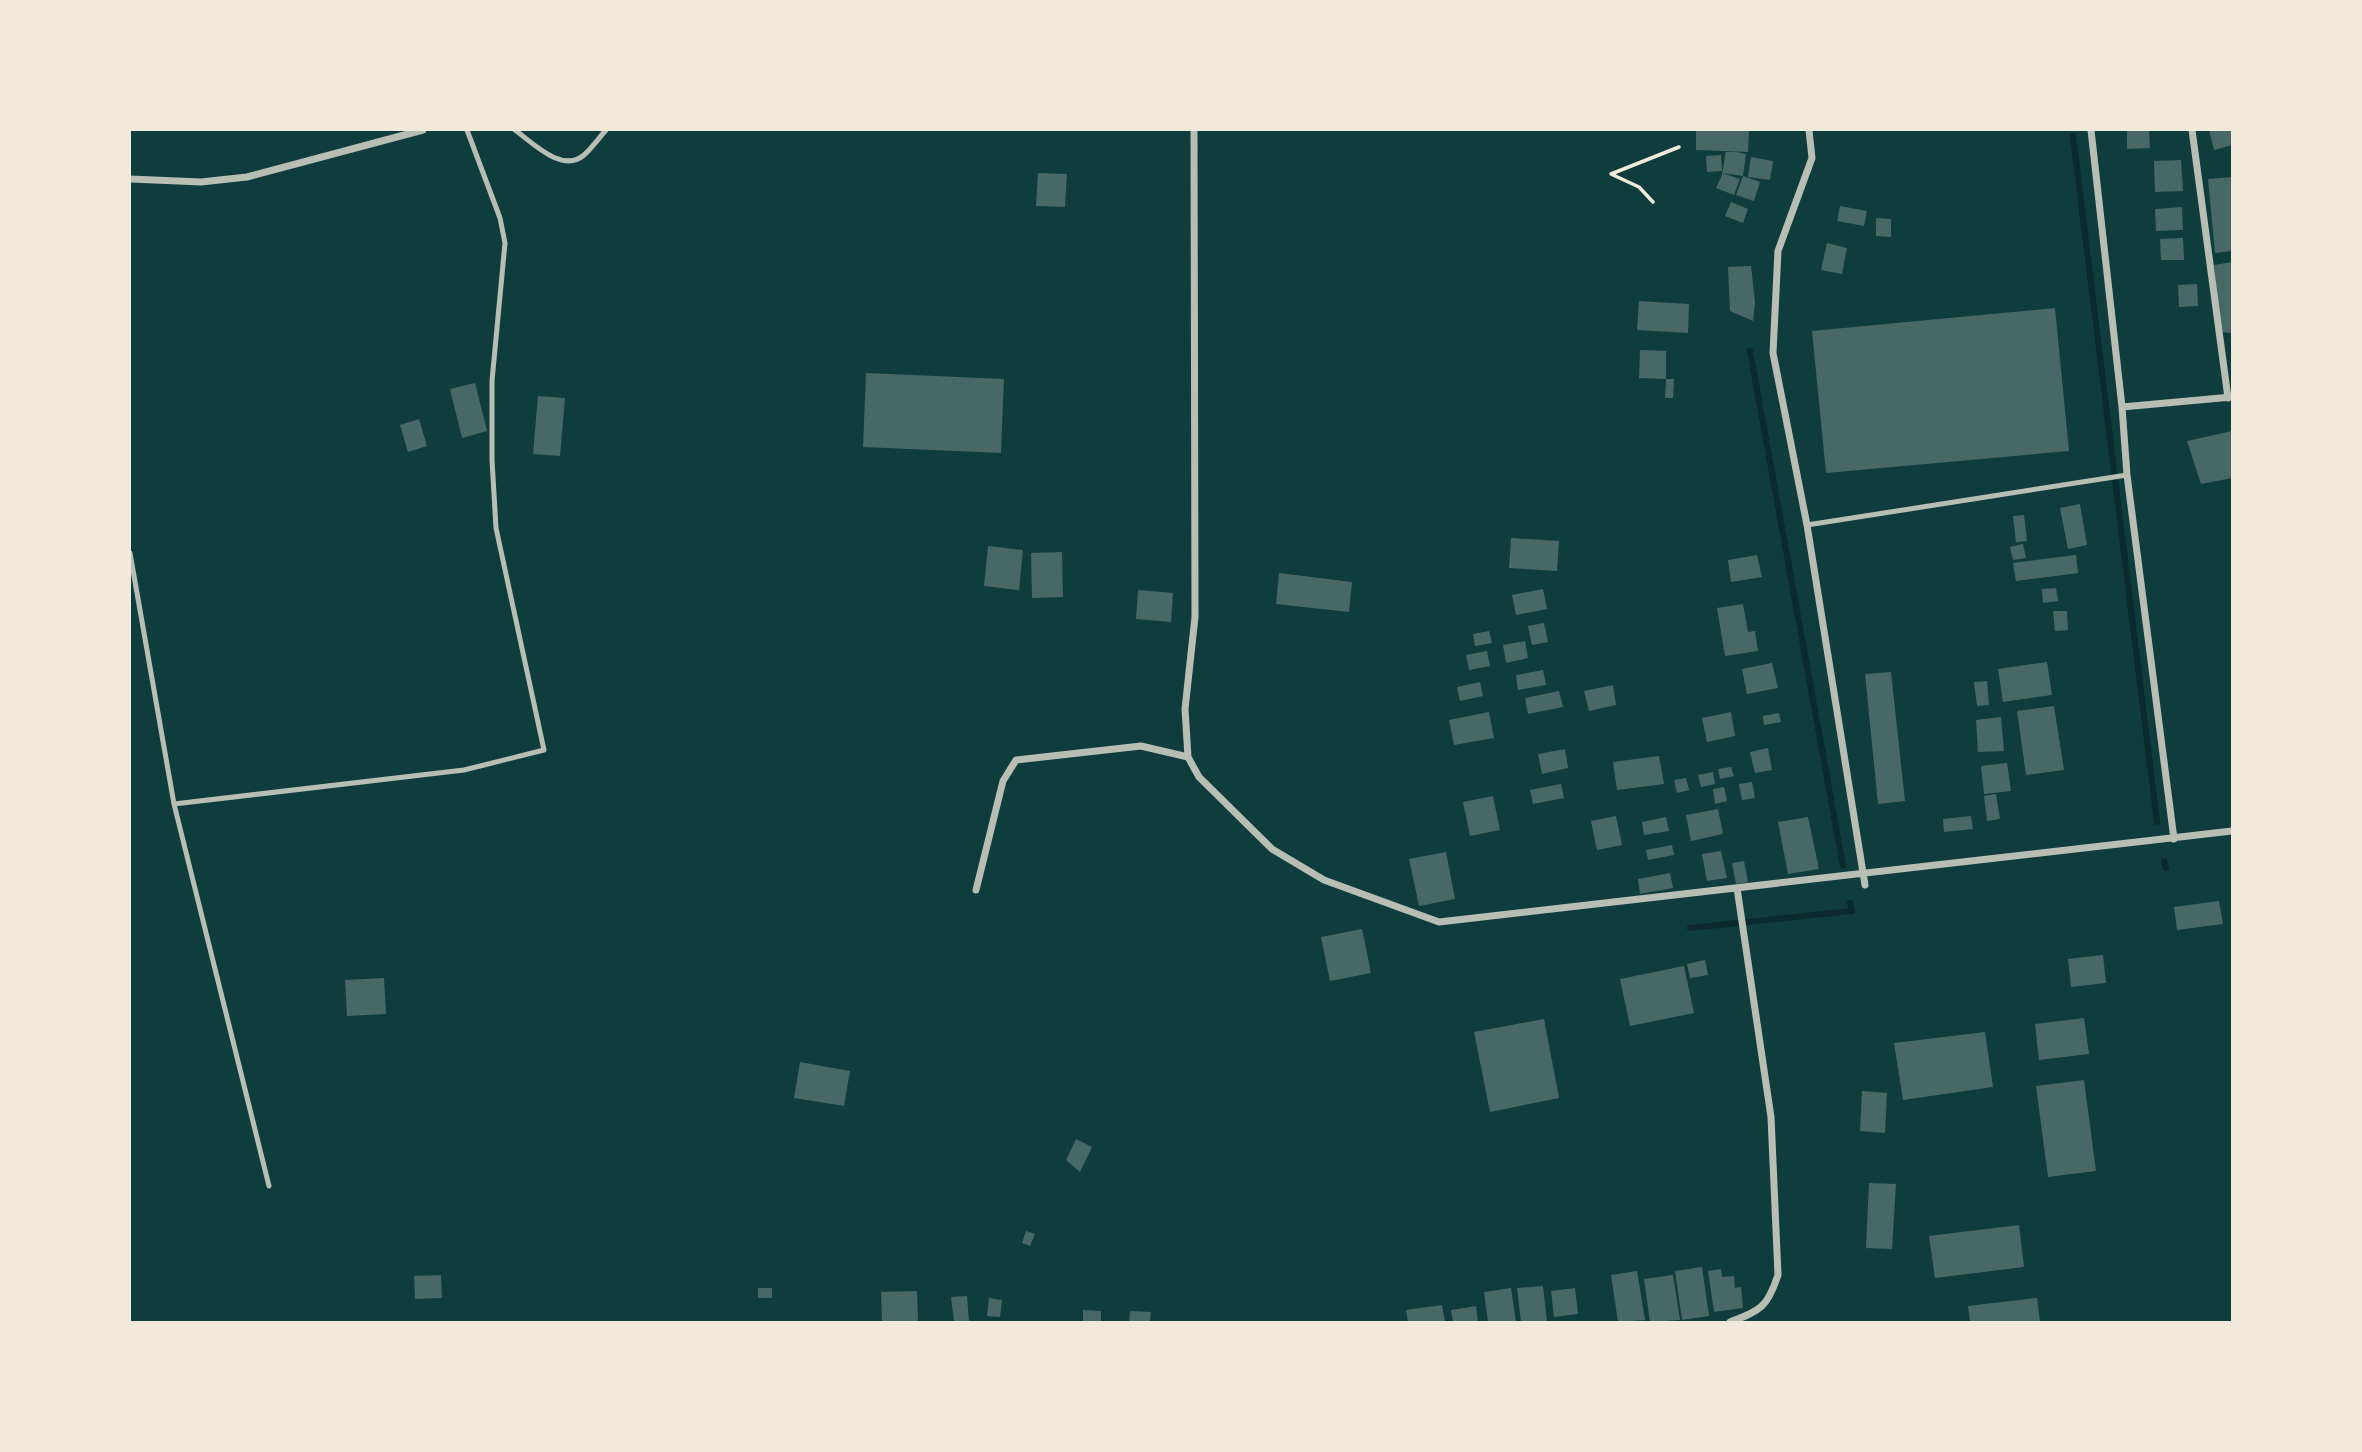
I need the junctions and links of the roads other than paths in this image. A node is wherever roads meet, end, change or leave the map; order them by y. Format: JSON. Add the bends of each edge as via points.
{"nodes":[{"id":1,"x":423,"y":130,"type":"edge"},
{"id":2,"x":467,"y":130,"type":"edge"},
{"id":3,"x":515,"y":130,"type":"edge"},
{"id":4,"x":606,"y":130,"type":"edge"},
{"id":5,"x":1194,"y":130,"type":"edge"},
{"id":6,"x":1808,"y":130,"type":"edge"},
{"id":7,"x":2091,"y":130,"type":"edge"},
{"id":8,"x":2192,"y":130,"type":"edge"},
{"id":9,"x":130,"y":179,"type":"edge"},
{"id":10,"x":2230,"y":398,"type":"edge"},
{"id":11,"x":2122,"y":407,"type":"junction"},
{"id":12,"x":2124,"y":475,"type":"junction"},
{"id":13,"x":1807,"y":525,"type":"junction"},
{"id":14,"x":130,"y":554,"type":"edge"},
{"id":15,"x":1188,"y":757,"type":"junction"},
{"id":16,"x":174,"y":804,"type":"junction"},
{"id":17,"x":2232,"y":831,"type":"edge"},
{"id":18,"x":2174,"y":838,"type":"junction"},
{"id":19,"x":1863,"y":874,"type":"junction"},
{"id":20,"x":1865,"y":885,"type":"dead end"},
{"id":21,"x":1737,"y":888,"type":"junction"},
{"id":22,"x":976,"y":890,"type":"dead end"},
{"id":23,"x":269,"y":1186,"type":"dead end"},
{"id":24,"x":1730,"y":1322,"type":"edge"}],
"edges":[{"from":1,"to":9,"type":"street","via":[[247,177],[201,182]]},
{"from":2,"to":16,"type":"lane","via":[[505,243],[492,381],[495,514],[544,750],[464,770]]},
{"from":3,"to":4,"type":"lane","via":[[554,158],[569,161],[582,157]]},
{"from":5,"to":15,"type":"street","via":[[1195,617],[1185,709]]},
{"from":6,"to":13,"type":"street","via":[[1812,158],[1778,251],[1773,353]]},
{"from":7,"to":11,"type":"street"},
{"from":8,"to":10,"type":"street"},
{"from":10,"to":11,"type":"street"},
{"from":11,"to":12,"type":"street"},
{"from":12,"to":13,"type":"lane"},
{"from":12,"to":18,"type":"street"},
{"from":13,"to":19,"type":"street"},
{"from":14,"to":16,"type":"lane"},
{"from":15,"to":21,"type":"street","via":[[1199,777],[1272,849],[1324,880],[1439,922]]},
{"from":15,"to":22,"type":"street","via":[[1141,746],[1016,760],[1003,781]]},
{"from":16,"to":23,"type":"lane"},
{"from":17,"to":18,"type":"street"},
{"from":18,"to":19,"type":"street"},
{"from":19,"to":20,"type":"street"},
{"from":19,"to":21,"type":"street"},
{"from":21,"to":24,"type":"street","via":[[1771,1117],[1778,1275],[1771,1297],[1758,1311]]}]}
